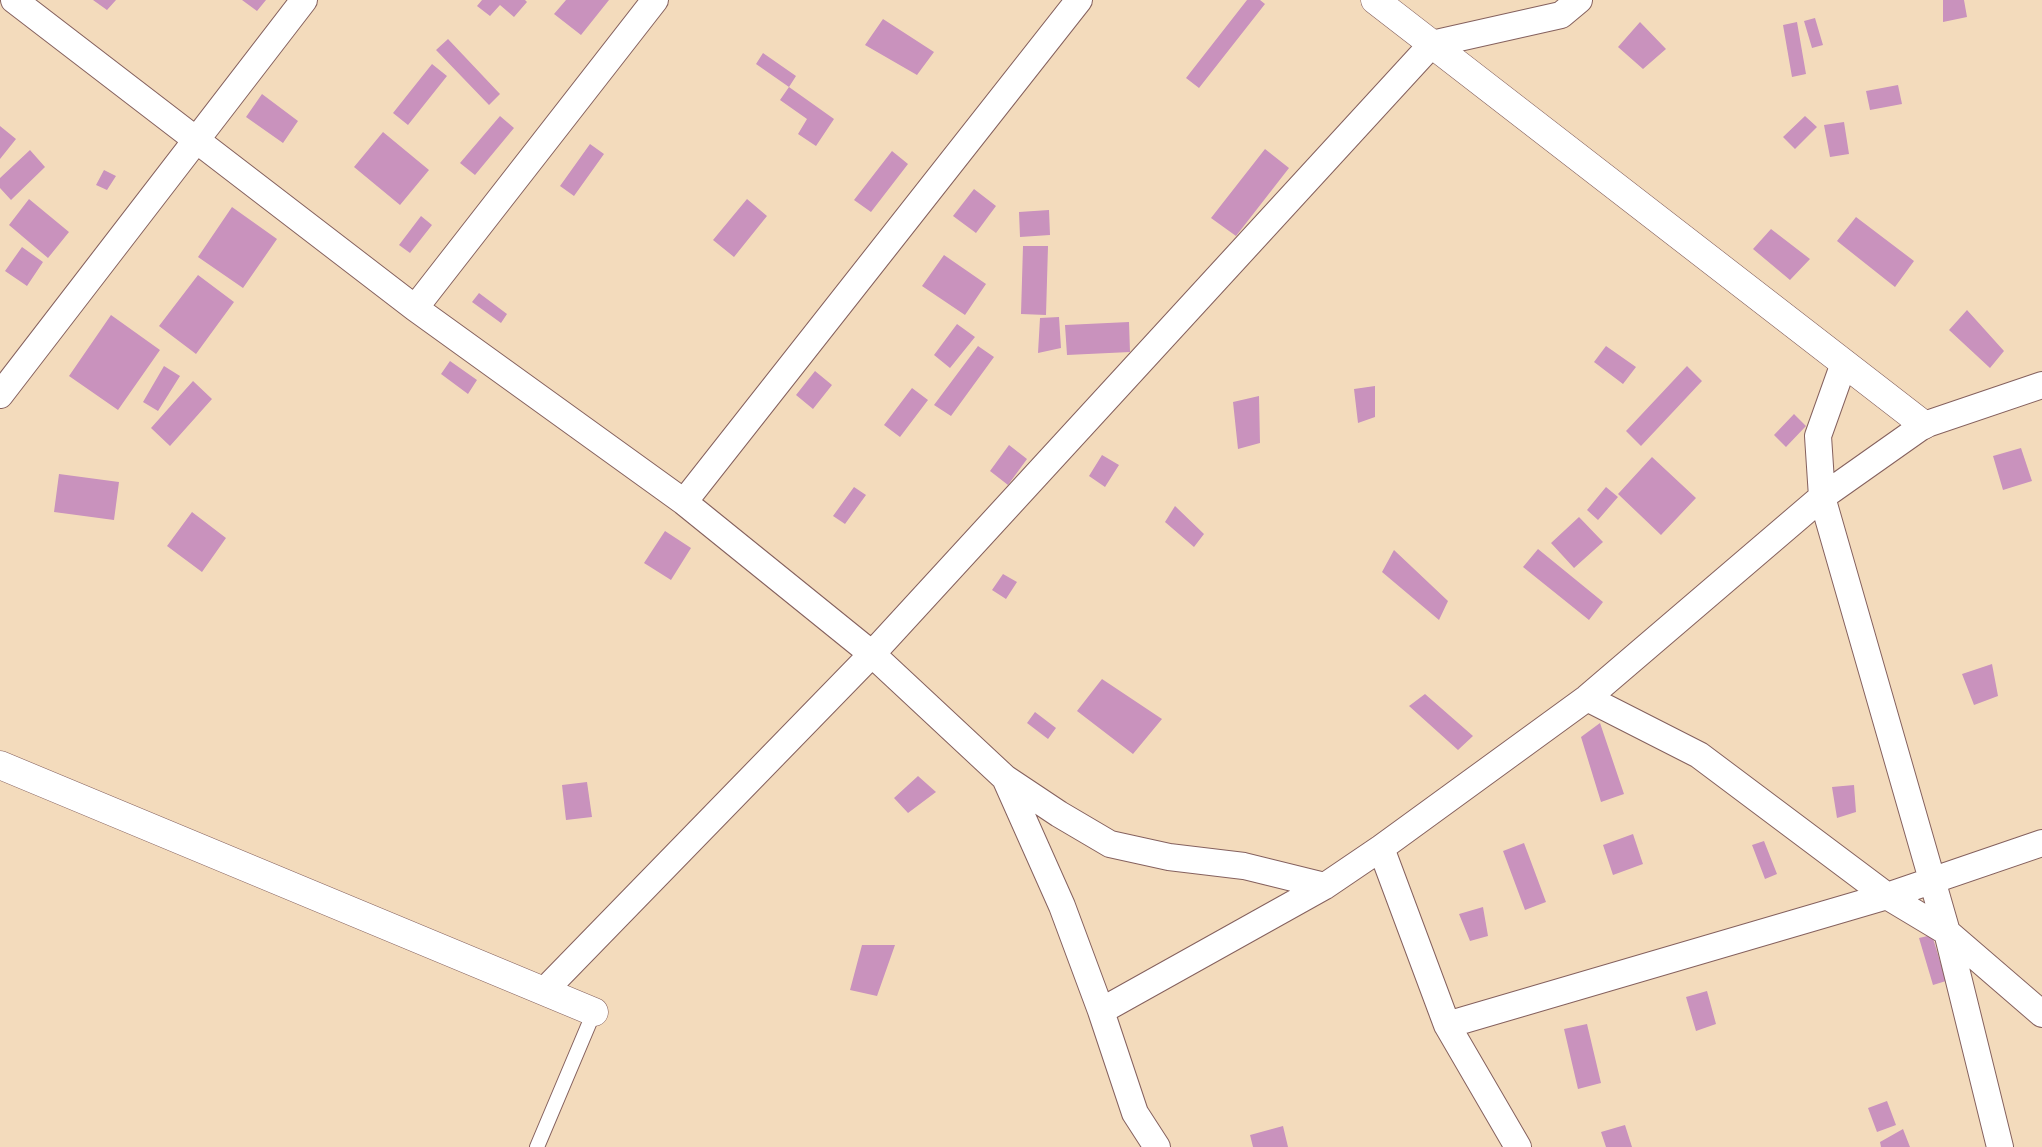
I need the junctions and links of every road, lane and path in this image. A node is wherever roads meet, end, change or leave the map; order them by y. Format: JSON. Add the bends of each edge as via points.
{"nodes":[{"id":1,"x":14,"y":0,"type":"edge"},
{"id":2,"x":304,"y":0,"type":"edge"},
{"id":3,"x":655,"y":0,"type":"edge"},
{"id":4,"x":1079,"y":0,"type":"edge"},
{"id":5,"x":1375,"y":0,"type":"edge"},
{"id":6,"x":1579,"y":0,"type":"edge"},
{"id":7,"x":1432,"y":44,"type":"junction"},
{"id":8,"x":196,"y":140,"type":"junction"},
{"id":9,"x":415,"y":308,"type":"junction"},
{"id":10,"x":1844,"y":362,"type":"junction"},
{"id":11,"x":2042,"y":385,"type":"edge"},
{"id":12,"x":0,"y":394,"type":"edge"},
{"id":13,"x":1924,"y":425,"type":"junction"},
{"id":14,"x":1822,"y":497,"type":"junction"},
{"id":15,"x":684,"y":502,"type":"junction"},
{"id":16,"x":872,"y":654,"type":"junction"},
{"id":17,"x":1587,"y":698,"type":"junction"},
{"id":18,"x":0,"y":765,"type":"edge"},
{"id":19,"x":1005,"y":778,"type":"junction"},
{"id":20,"x":2042,"y":843,"type":"edge"},
{"id":21,"x":1381,"y":848,"type":"junction"},
{"id":22,"x":1932,"y":880,"type":"junction"},
{"id":23,"x":1325,"y":886,"type":"junction"},
{"id":24,"x":1887,"y":896,"type":"junction"},
{"id":25,"x":1946,"y":932,"type":"junction"},
{"id":26,"x":544,"y":991,"type":"junction"},
{"id":27,"x":1101,"y":1011,"type":"junction"},
{"id":28,"x":594,"y":1012,"type":"joint"},
{"id":29,"x":2042,"y":1014,"type":"edge"},
{"id":30,"x":1448,"y":1025,"type":"junction"},
{"id":31,"x":537,"y":1147,"type":"edge"},
{"id":32,"x":1157,"y":1147,"type":"edge"},
{"id":33,"x":1518,"y":1147,"type":"edge"},
{"id":34,"x":2000,"y":1147,"type":"edge"}],
"edges":[{"from":1,"to":8,"type":"street"},
{"from":2,"to":8,"type":"street"},
{"from":3,"to":9,"type":"street"},
{"from":4,"to":15,"type":"street"},
{"from":5,"to":7,"type":"street"},
{"from":6,"to":7,"type":"street","via":[[1561,15]]},
{"from":7,"to":10,"type":"street"},
{"from":7,"to":16,"type":"street"},
{"from":8,"to":9,"type":"street"},
{"from":8,"to":12,"type":"street"},
{"from":9,"to":15,"type":"street"},
{"from":10,"to":13,"type":"street"},
{"from":10,"to":14,"type":"street","via":[[1818,436]]},
{"from":11,"to":13,"type":"street"},
{"from":13,"to":14,"type":"street"},
{"from":14,"to":17,"type":"street"},
{"from":14,"to":22,"type":"street"},
{"from":15,"to":16,"type":"street"},
{"from":16,"to":19,"type":"street"},
{"from":16,"to":26,"type":"street"},
{"from":17,"to":21,"type":"street"},
{"from":17,"to":24,"type":"street","via":[[1699,755]]},
{"from":18,"to":26,"type":"street"},
{"from":19,"to":23,"type":"street","via":[[1110,844],[1169,857],[1244,866]]},
{"from":19,"to":27,"type":"street","via":[[1062,906]]},
{"from":20,"to":22,"type":"street"},
{"from":21,"to":23,"type":"street"},
{"from":21,"to":30,"type":"street"},
{"from":22,"to":24,"type":"street"},
{"from":22,"to":25,"type":"street"},
{"from":23,"to":27,"type":"street"},
{"from":24,"to":25,"type":"street"},
{"from":24,"to":30,"type":"street"},
{"from":25,"to":29,"type":"street"},
{"from":25,"to":34,"type":"street"},
{"from":26,"to":28,"type":"street"},
{"from":27,"to":32,"type":"street","via":[[1135,1113]]},
{"from":28,"to":31,"type":"lane"},
{"from":30,"to":33,"type":"street"}]}
